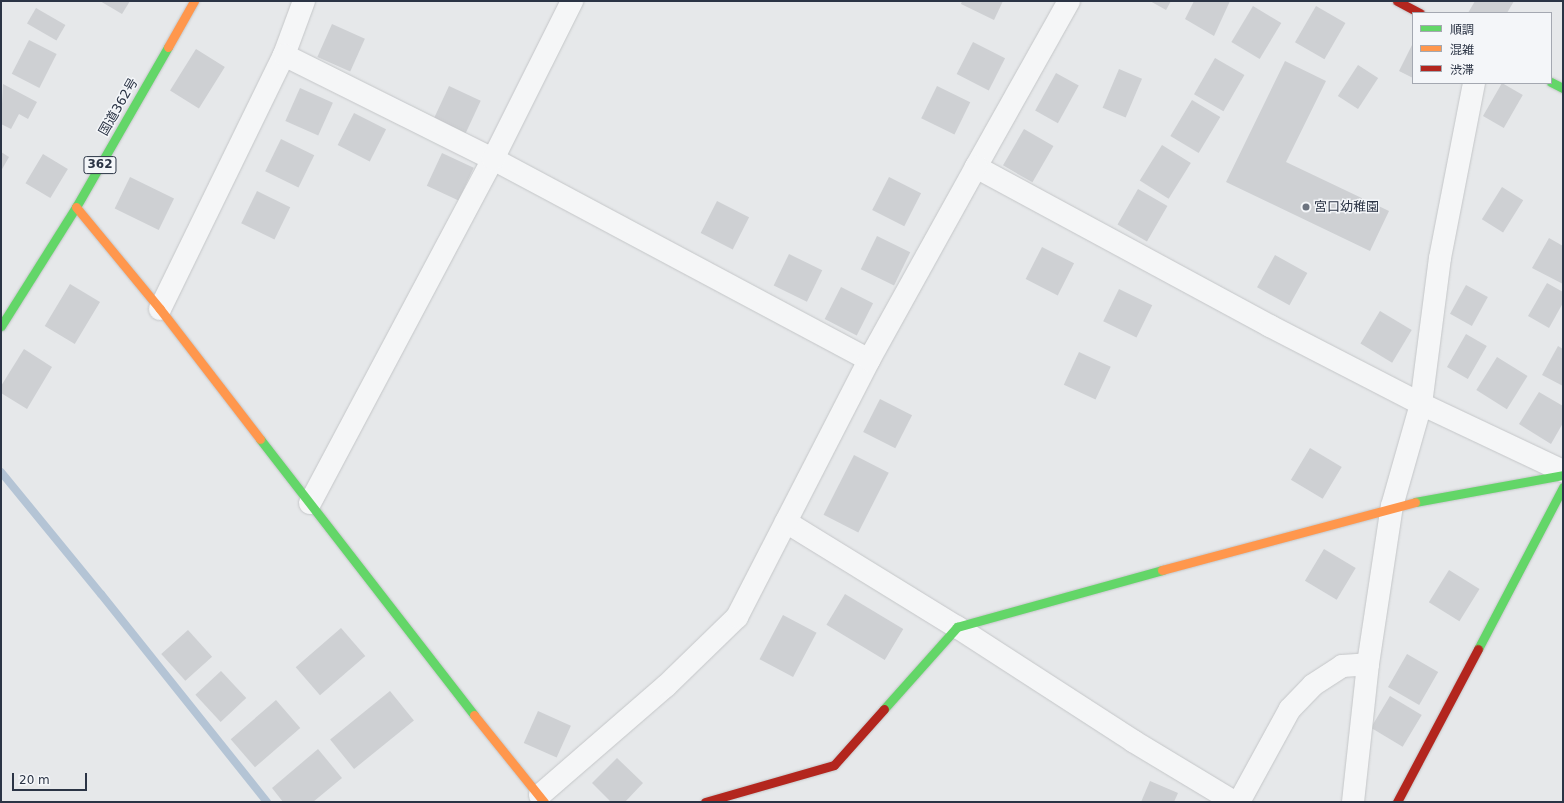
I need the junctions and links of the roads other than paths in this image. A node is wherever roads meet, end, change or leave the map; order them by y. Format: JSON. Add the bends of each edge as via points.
{"nodes":[{"id":1,"x":194,"y":1,"type":"edge"},
{"id":2,"x":304,"y":1,"type":"edge"},
{"id":3,"x":572,"y":1,"type":"edge"},
{"id":4,"x":1070,"y":1,"type":"edge"},
{"id":5,"x":1397,"y":1,"type":"edge"},
{"id":6,"x":1418,"y":12,"type":"edge"},
{"id":7,"x":284,"y":55,"type":"junction"},
{"id":8,"x":1552,"y":82,"type":"edge"},
{"id":9,"x":1474,"y":84,"type":"edge"},
{"id":10,"x":1563,"y":88,"type":"edge"},
{"id":11,"x":493,"y":159,"type":"junction"},
{"id":12,"x":976,"y":167,"type":"junction"},
{"id":13,"x":76,"y":207,"type":"junction"},
{"id":14,"x":8,"y":304,"type":"edge"},
{"id":15,"x":160,"y":309,"type":"junction"},
{"id":16,"x":1,"y":326,"type":"edge"},
{"id":17,"x":869,"y":360,"type":"junction"},
{"id":18,"x":1421,"y":404,"type":"junction"},
{"id":19,"x":1563,"y":471,"type":"edge"},
{"id":20,"x":1563,"y":475,"type":"edge"},
{"id":21,"x":1563,"y":487,"type":"edge"},
{"id":22,"x":310,"y":503,"type":"junction"},
{"id":23,"x":1392,"y":506,"type":"junction"},
{"id":24,"x":786,"y":522,"type":"junction"},
{"id":25,"x":957,"y":627,"type":"junction"},
{"id":26,"x":1368,"y":664,"type":"junction"},
{"id":27,"x":542,"y":798,"type":"edge"},
{"id":28,"x":705,"y":802,"type":"edge"},
{"id":29,"x":1234,"y":802,"type":"edge"},
{"id":30,"x":1239,"y":802,"type":"edge"},
{"id":31,"x":1353,"y":802,"type":"edge"},
{"id":32,"x":1397,"y":802,"type":"edge"}],
"edges":[{"from":1,"to":13,"type":"main road","name":"国道362号","number":"362"},
{"from":2,"to":7,"type":"street"},
{"from":3,"to":11,"type":"street"},
{"from":4,"to":12,"type":"street"},
{"from":5,"to":6,"type":"main road"},
{"from":7,"to":11,"type":"street"},
{"from":7,"to":15,"type":"street"},
{"from":8,"to":10,"type":"main road"},
{"from":9,"to":18,"type":"street","via":[[1440,258]]},
{"from":11,"to":17,"type":"street"},
{"from":11,"to":22,"type":"street"},
{"from":12,"to":17,"type":"street"},
{"from":12,"to":18,"type":"street","via":[[1270,326]]},
{"from":13,"to":14,"type":"main road","name":"国道362号","number":"362"},
{"from":13,"to":15,"type":"main road"},
{"from":14,"to":16,"type":"main road","name":"国道362号","number":"362"},
{"from":15,"to":22,"type":"main road"},
{"from":17,"to":24,"type":"street"},
{"from":18,"to":19,"type":"street"},
{"from":18,"to":23,"type":"street"},
{"from":20,"to":23,"type":"main road"},
{"from":21,"to":32,"type":"main road"},
{"from":22,"to":27,"type":"main road","via":[[461,699]]},
{"from":23,"to":25,"type":"main road"},
{"from":23,"to":26,"type":"street"},
{"from":24,"to":25,"type":"street"},
{"from":24,"to":27,"type":"street","via":[[737,617],[666,686]]},
{"from":25,"to":28,"type":"main road","via":[[834,765]]},
{"from":25,"to":29,"type":"street","via":[[1133,741]]},
{"from":26,"to":30,"type":"street","via":[[1342,666],[1313,685],[1290,709]]},
{"from":26,"to":31,"type":"street"}]}
